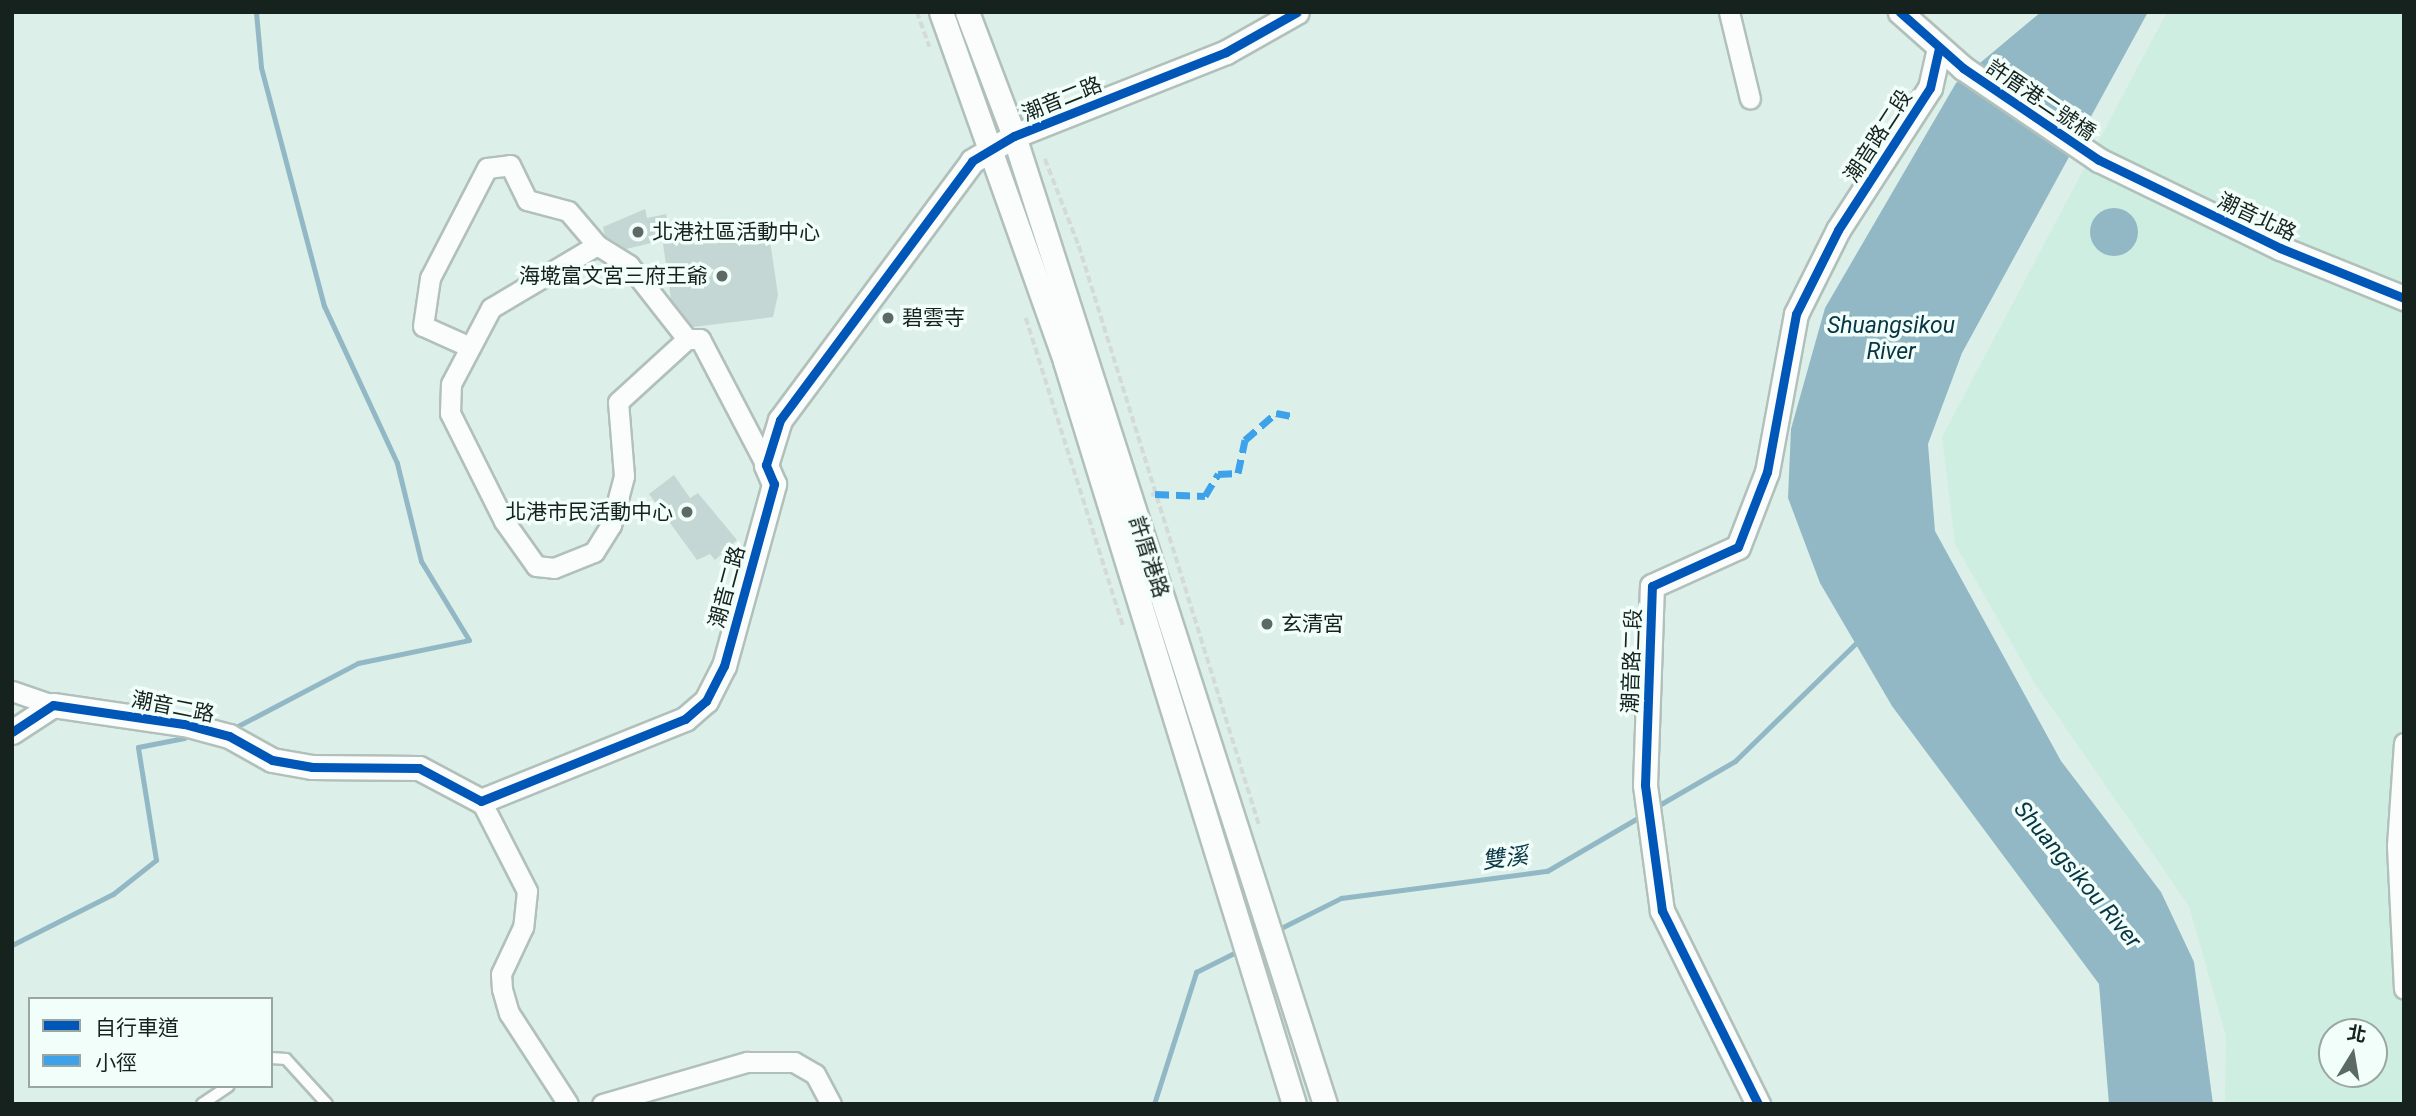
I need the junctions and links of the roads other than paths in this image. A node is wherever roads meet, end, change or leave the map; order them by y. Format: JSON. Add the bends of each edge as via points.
{"nodes":[{"id":1,"x":941,"y":12,"type":"edge"},
{"id":2,"x":967,"y":12,"type":"edge"},
{"id":3,"x":1297,"y":12,"type":"edge"},
{"id":4,"x":1729,"y":12,"type":"edge"},
{"id":5,"x":1900,"y":12,"type":"edge"},
{"id":6,"x":1921,"y":12,"type":"edge"},
{"id":7,"x":1938,"y":48,"type":"junction"},
{"id":8,"x":1750,"y":99,"type":"dead end"},
{"id":9,"x":1024,"y":133,"type":"junction"},
{"id":10,"x":993,"y":146,"type":"junction"},
{"id":11,"x":2099,"y":160,"type":"joint"},
{"id":12,"x":597,"y":245,"type":"junction"},
{"id":13,"x":2404,"y":298,"type":"edge"},
{"id":14,"x":687,"y":339,"type":"junction"},
{"id":15,"x":470,"y":348,"type":"junction"},
{"id":16,"x":766,"y":465,"type":"junction"},
{"id":17,"x":12,"y":691,"type":"edge"},
{"id":18,"x":53,"y":705,"type":"junction"},
{"id":19,"x":12,"y":732,"type":"edge"},
{"id":20,"x":2404,"y":743,"type":"edge"},
{"id":21,"x":481,"y":802,"type":"junction"},
{"id":22,"x":2404,"y":989,"type":"edge"},
{"id":23,"x":273,"y":1058,"type":"edge"},
{"id":24,"x":226,"y":1088,"type":"edge"},
{"id":25,"x":202,"y":1104,"type":"edge"},
{"id":26,"x":327,"y":1104,"type":"edge"},
{"id":27,"x":568,"y":1104,"type":"edge"},
{"id":28,"x":602,"y":1104,"type":"edge"},
{"id":29,"x":831,"y":1104,"type":"edge"},
{"id":30,"x":1294,"y":1104,"type":"edge"},
{"id":31,"x":1325,"y":1104,"type":"edge"},
{"id":32,"x":1758,"y":1104,"type":"edge"}],
"edges":[{"from":1,"to":10,"type":"street","name":"許厝港路"},
{"from":2,"to":9,"type":"street","name":"許厝港路"},
{"from":3,"to":9,"type":"street","name":"潮音二路","via":[[1226,52]]},
{"from":4,"to":8,"type":"street"},
{"from":5,"to":7,"type":"street"},
{"from":6,"to":7,"type":"street"},
{"from":7,"to":11,"type":"street","name":"許厝港二號橋"},
{"from":7,"to":32,"type":"street","name":"潮音路二段","via":[[1930,88],[1838,230],[1796,314],[1767,472],[1738,547],[1652,586],[1645,785],[1652,864],[1662,911]]},
{"from":9,"to":10,"type":"street","name":"潮音二路"},
{"from":9,"to":31,"type":"street","name":"許厝港路"},
{"from":10,"to":16,"type":"street","name":"潮音二路","via":[[972,161],[780,419]]},
{"from":10,"to":30,"type":"street","name":"許厝港路"},
{"from":11,"to":13,"type":"street","name":"潮音北路","via":[[2280,248]]},
{"from":12,"to":14,"type":"street","via":[[629,265]]},
{"from":12,"to":15,"type":"street","via":[[491,308]]},
{"from":12,"to":15,"type":"street","via":[[568,211],[527,200],[510,165],[487,168],[430,278],[423,326]]},
{"from":14,"to":15,"type":"street","via":[[618,402],[624,476],[611,525],[594,552],[554,568],[536,566],[524,554],[450,413],[451,384]]},
{"from":14,"to":16,"type":"street","via":[[700,339]]},
{"from":16,"to":21,"type":"street","name":"潮音二路","via":[[774,484],[724,666],[706,701],[685,719]]},
{"from":17,"to":18,"type":"street"},
{"from":18,"to":19,"type":"street"},
{"from":18,"to":21,"type":"street","name":"潮音二路","via":[[184,724],[229,736],[272,760],[312,767],[419,768]]},
{"from":20,"to":22,"type":"street","via":[[2397,846]]},
{"from":21,"to":27,"type":"street","via":[[527,891],[523,927],[501,974],[502,989],[509,1013]]},
{"from":23,"to":26,"type":"lane","via":[[286,1059]]},
{"from":24,"to":25,"type":"lane"},
{"from":28,"to":29,"type":"street","via":[[747,1062],[794,1062],[815,1074]]}]}
